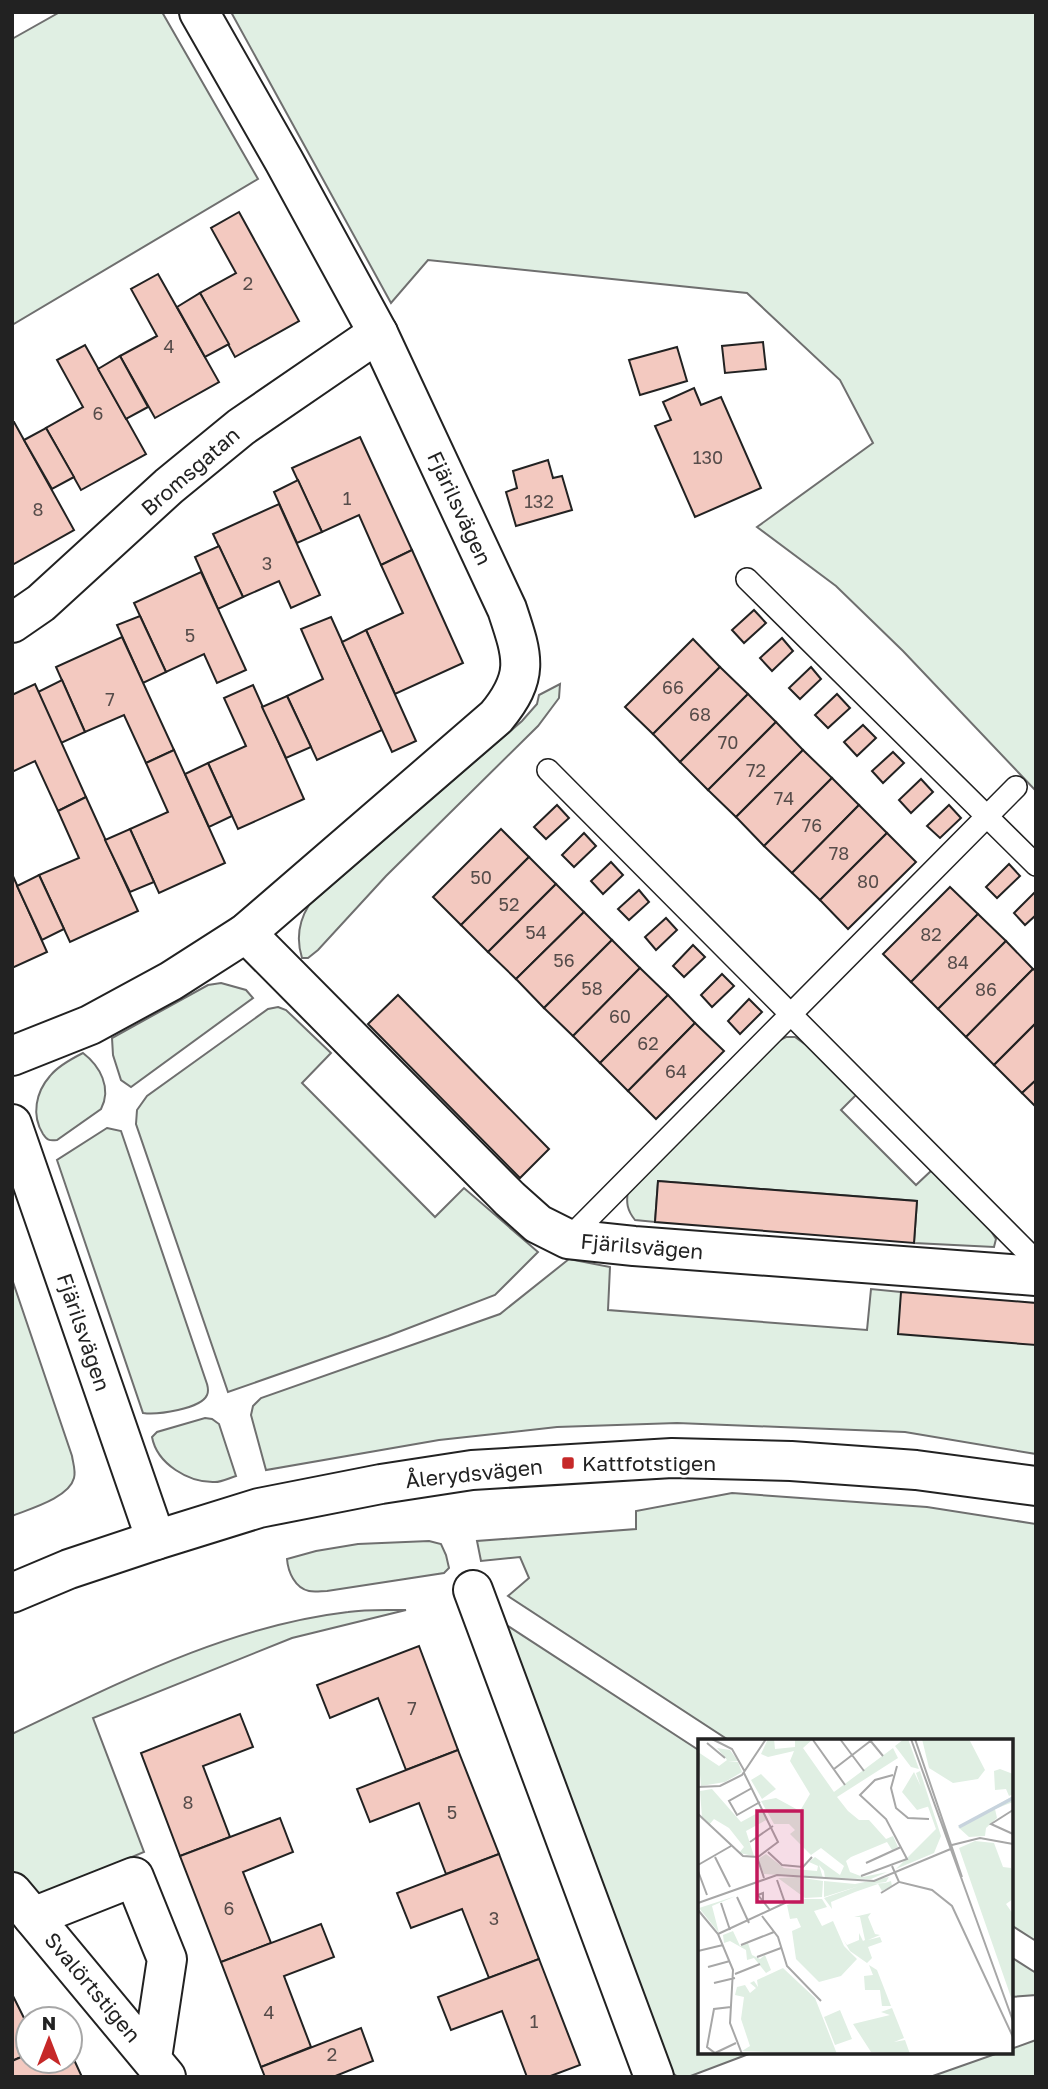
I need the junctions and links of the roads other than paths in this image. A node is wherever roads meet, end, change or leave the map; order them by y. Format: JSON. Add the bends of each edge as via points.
{"nodes":[{"id":1,"x":200,"y":12,"type":"edge"},
{"id":2,"x":378,"y":333,"type":"junction"},
{"id":3,"x":747,"y":579,"type":"dead end"},
{"id":4,"x":12,"y":623,"type":"edge"},
{"id":5,"x":548,"y":770,"type":"dead end"},
{"id":6,"x":1016,"y":787,"type":"dead end"},
{"id":7,"x":987,"y":817,"type":"junction"},
{"id":8,"x":1036,"y":865,"type":"edge"},
{"id":9,"x":246,"y":933,"type":"junction"},
{"id":10,"x":789,"y":1015,"type":"junction"},
{"id":11,"x":12,"y":1056,"type":"edge"},
{"id":12,"x":12,"y":1124,"type":"edge"},
{"id":13,"x":569,"y":1239,"type":"junction"},
{"id":14,"x":1036,"y":1261,"type":"edge"},
{"id":15,"x":1036,"y":1276,"type":"edge"},
{"id":16,"x":1036,"y":1486,"type":"edge"},
{"id":17,"x":156,"y":1540,"type":"junction"},
{"id":18,"x":473,"y":1590,"type":"dead end"},
{"id":19,"x":12,"y":1593,"type":"edge"},
{"id":20,"x":23,"y":1904,"type":"edge"},
{"id":21,"x":159,"y":2067,"type":"edge"},
{"id":22,"x":654,"y":2077,"type":"edge"}],
"edges":[{"from":1,"to":2,"type":"street","name":"Fjärilsvägen"},
{"from":2,"to":4,"type":"street","name":"Bromsgatan","via":[[241,427],[41,603]]},
{"from":2,"to":9,"type":"street","name":"Fjärilsvägen","via":[[507,608],[521,655],[521,676],[496,717]]},
{"from":3,"to":7,"type":"lane"},
{"from":5,"to":10,"type":"lane"},
{"from":6,"to":7,"type":"lane"},
{"from":7,"to":8,"type":"lane"},
{"from":7,"to":10,"type":"lane"},
{"from":9,"to":11,"type":"street","name":"Fjärilsvägen","via":[[90,1025]]},
{"from":9,"to":13,"type":"street","name":"Fjärilsvägen","via":[[510,1199],[538,1224]]},
{"from":10,"to":13,"type":"lane"},
{"from":10,"to":14,"type":"lane"},
{"from":12,"to":17,"type":"street","name":"Fjärilsvägen"},
{"from":13,"to":15,"type":"street","name":"Fjärilsvägen"},
{"from":16,"to":17,"type":"street","name":"Ålerydsvägen","via":[[916,1470],[791,1461],[672,1458],[569,1463],[472,1470],[381,1484],[260,1508]]},
{"from":17,"to":19,"type":"street","name":"Ålerydsvägen"},
{"from":18,"to":22,"type":"street"},
{"from":20,"to":21,"type":"street","name":"Svalörtstigen"},
{"from":20,"to":21,"type":"street","name":"Svalörtstigen","via":[[134,1877],[167,1959]]}]}
